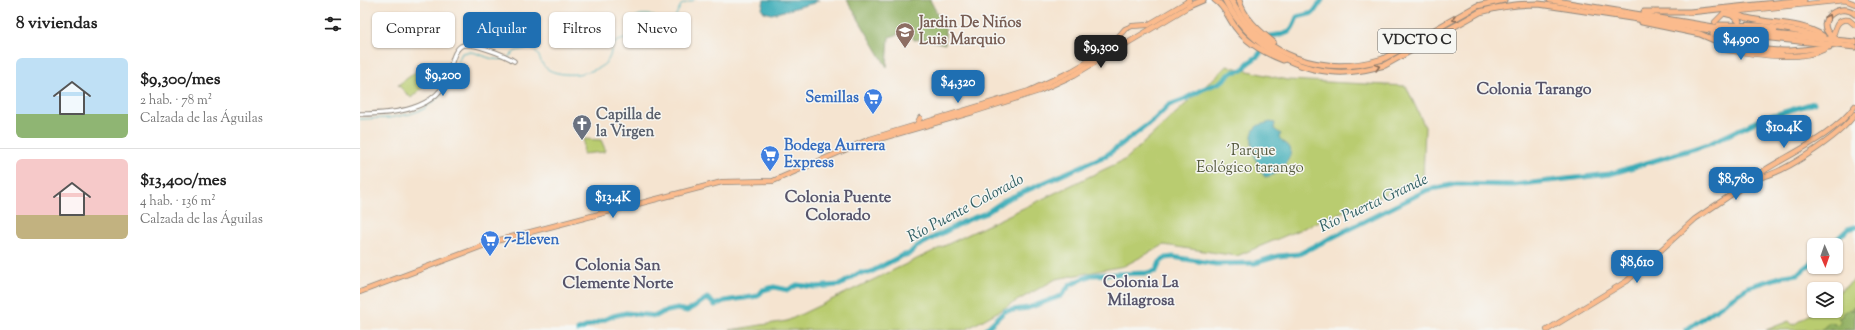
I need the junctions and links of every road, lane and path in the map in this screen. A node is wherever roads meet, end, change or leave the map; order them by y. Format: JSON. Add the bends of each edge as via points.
{"nodes":[{"id":1,"x":1200,"y":0,"type":"edge"},
{"id":2,"x":1203,"y":0,"type":"edge"},
{"id":3,"x":1215,"y":0,"type":"edge"},
{"id":4,"x":1218,"y":0,"type":"edge"},
{"id":5,"x":1225,"y":0,"type":"edge"},
{"id":6,"x":1231,"y":0,"type":"edge"},
{"id":7,"x":1239,"y":0,"type":"edge"},
{"id":8,"x":1504,"y":0,"type":"edge"},
{"id":9,"x":1550,"y":0,"type":"edge"},
{"id":10,"x":1804,"y":0,"type":"edge"},
{"id":11,"x":1809,"y":0,"type":"edge"},
{"id":12,"x":1844,"y":0,"type":"edge"},
{"id":13,"x":1189,"y":2,"type":"edge"},
{"id":14,"x":1784,"y":2,"type":"junction"},
{"id":15,"x":1794,"y":4,"type":"junction"},
{"id":16,"x":1855,"y":4,"type":"edge"},
{"id":17,"x":1223,"y":7,"type":"junction"},
{"id":18,"x":1620,"y":12,"type":"junction"},
{"id":19,"x":1731,"y":12,"type":"junction"},
{"id":20,"x":1724,"y":13,"type":"junction"},
{"id":21,"x":1171,"y":14,"type":"junction"},
{"id":22,"x":1855,"y":14,"type":"edge"},
{"id":23,"x":1238,"y":18,"type":"junction"},
{"id":24,"x":1638,"y":19,"type":"junction"},
{"id":25,"x":1739,"y":20,"type":"dead end"},
{"id":26,"x":1715,"y":22,"type":"dead end"},
{"id":27,"x":1697,"y":23,"type":"junction"},
{"id":28,"x":1140,"y":25,"type":"junction"},
{"id":29,"x":1855,"y":25,"type":"edge"},
{"id":30,"x":1747,"y":26,"type":"dead end"},
{"id":31,"x":1796,"y":26,"type":"junction"},
{"id":32,"x":1782,"y":28,"type":"junction"},
{"id":33,"x":1768,"y":30,"type":"junction"},
{"id":34,"x":1812,"y":32,"type":"junction"},
{"id":35,"x":1143,"y":34,"type":"junction"},
{"id":36,"x":1834,"y":34,"type":"dead end"},
{"id":37,"x":1713,"y":35,"type":"dead end"},
{"id":38,"x":1793,"y":36,"type":"junction"},
{"id":39,"x":1827,"y":39,"type":"junction"},
{"id":40,"x":1841,"y":42,"type":"junction"},
{"id":41,"x":1855,"y":42,"type":"edge"},
{"id":42,"x":1112,"y":45,"type":"junction"},
{"id":43,"x":1848,"y":46,"type":"junction"},
{"id":44,"x":1721,"y":47,"type":"dead end"},
{"id":45,"x":1855,"y":47,"type":"edge"},
{"id":46,"x":1826,"y":49,"type":"dead end"},
{"id":47,"x":1117,"y":50,"type":"junction"},
{"id":48,"x":1780,"y":55,"type":"junction"},
{"id":49,"x":514,"y":61,"type":"dead end"},
{"id":50,"x":1325,"y":68,"type":"junction"},
{"id":51,"x":1855,"y":106,"type":"edge"},
{"id":52,"x":360,"y":114,"type":"edge"},
{"id":53,"x":1855,"y":114,"type":"edge"},
{"id":54,"x":920,"y":118,"type":"dead end"},
{"id":55,"x":916,"y":126,"type":"junction"},
{"id":56,"x":862,"y":144,"type":"junction"},
{"id":57,"x":1756,"y":178,"type":"junction"},
{"id":58,"x":360,"y":292,"type":"edge"},
{"id":59,"x":1547,"y":330,"type":"edge"}],
"edges":[{"from":1,"to":13,"type":"main road"},
{"from":2,"to":13,"type":"highway"},
{"from":3,"to":17,"type":"highway"},
{"from":4,"to":17,"type":"highway"},
{"from":5,"to":23,"type":"highway"},
{"from":6,"to":23,"type":"highway"},
{"from":7,"to":23,"type":"highway"},
{"from":8,"to":50,"type":"highway","number":"VDCTO C","one_way":true,"via":[[1478,6],[1383,59]]},
{"from":9,"to":18,"type":"highway"},
{"from":10,"to":14,"type":"highway"},
{"from":11,"to":15,"type":"highway"},
{"from":12,"to":15,"type":"main road"},
{"from":12,"to":16,"type":"main road"},
{"from":13,"to":21,"type":"main road"},
{"from":14,"to":15,"type":"highway"},
{"from":14,"to":18,"type":"highway","via":[[1690,12]]},
{"from":15,"to":19,"type":"main road"},
{"from":17,"to":23,"type":"highway"},
{"from":18,"to":27,"type":"highway"},
{"from":19,"to":20,"type":"main road"},
{"from":19,"to":31,"type":"highway","via":[[1755,20]]},
{"from":20,"to":25,"type":"highway"},
{"from":20,"to":26,"type":"main road"},
{"from":21,"to":28,"type":"main road","via":[[1148,25]]},
{"from":21,"to":35,"type":"main road"},
{"from":40,"to":22,"type":"highway","one_way":true,"via":[[1827,32],[1827,17],[1834,9],[1841,7],[1848,8]]},
{"from":23,"to":50,"type":"highway","number":"VDCTO C","via":[[1255,26],[1285,53]]},
{"from":23,"to":50,"type":"highway","number":"VDCTO C","via":[[1239,32],[1277,58]]},
{"from":24,"to":43,"type":"highway","number":"VDCTO C","via":[[1776,40]]},
{"from":24,"to":48,"type":"highway","via":[[1656,26],[1700,34],[1728,46]]},
{"from":50,"to":24,"type":"highway","number":"VDCTO C","one_way":true,"via":[[1351,72],[1384,65],[1473,16],[1497,7],[1539,4]]},
{"from":27,"to":32,"type":"highway"},
{"from":27,"to":38,"type":"highway","via":[[1732,30]]},
{"from":28,"to":35,"type":"main road","via":[[1144,28]]},
{"from":28,"to":42,"type":"main road","via":[[1125,29]]},
{"from":29,"to":36,"type":"main road","via":[[1849,20],[1842,20],[1837,24]]},
{"from":30,"to":33,"type":"highway"},
{"from":31,"to":32,"type":"highway"},
{"from":31,"to":34,"type":"highway"},
{"from":32,"to":33,"type":"highway"},
{"from":32,"to":34,"type":"highway"},
{"from":32,"to":39,"type":"highway"},
{"from":33,"to":38,"type":"highway"},
{"from":34,"to":39,"type":"highway"},
{"from":35,"to":47,"type":"main road"},
{"from":37,"to":43,"type":"highway","via":[[1770,50]]},
{"from":38,"to":39,"type":"highway"},
{"from":39,"to":40,"type":"highway"},
{"from":40,"to":41,"type":"highway"},
{"from":42,"to":47,"type":"main road","via":[[1113,49]]},
{"from":42,"to":55,"type":"main road","via":[[1072,71],[1038,88]]},
{"from":43,"to":45,"type":"highway","number":"VDCTO C"},
{"from":44,"to":48,"type":"main road","via":[[1755,55]]},
{"from":46,"to":48,"type":"main road","via":[[1820,52]]},
{"from":47,"to":56,"type":"main road","via":[[1074,75],[1033,94]]},
{"from":49,"to":52,"type":"street","via":[[480,48],[463,45],[454,55],[444,85],[426,102],[387,114]]},
{"from":51,"to":57,"type":"main road","via":[[1842,122],[1764,170]]},
{"from":53,"to":57,"type":"main road","via":[[1824,144],[1787,166]]},
{"from":54,"to":55,"type":"main road"},
{"from":55,"to":56,"type":"main road","via":[[870,139]]},
{"from":56,"to":58,"type":"main road","via":[[773,181],[722,182],[496,241]]},
{"from":57,"to":59,"type":"main road","via":[[1695,219],[1627,281]]}]}
